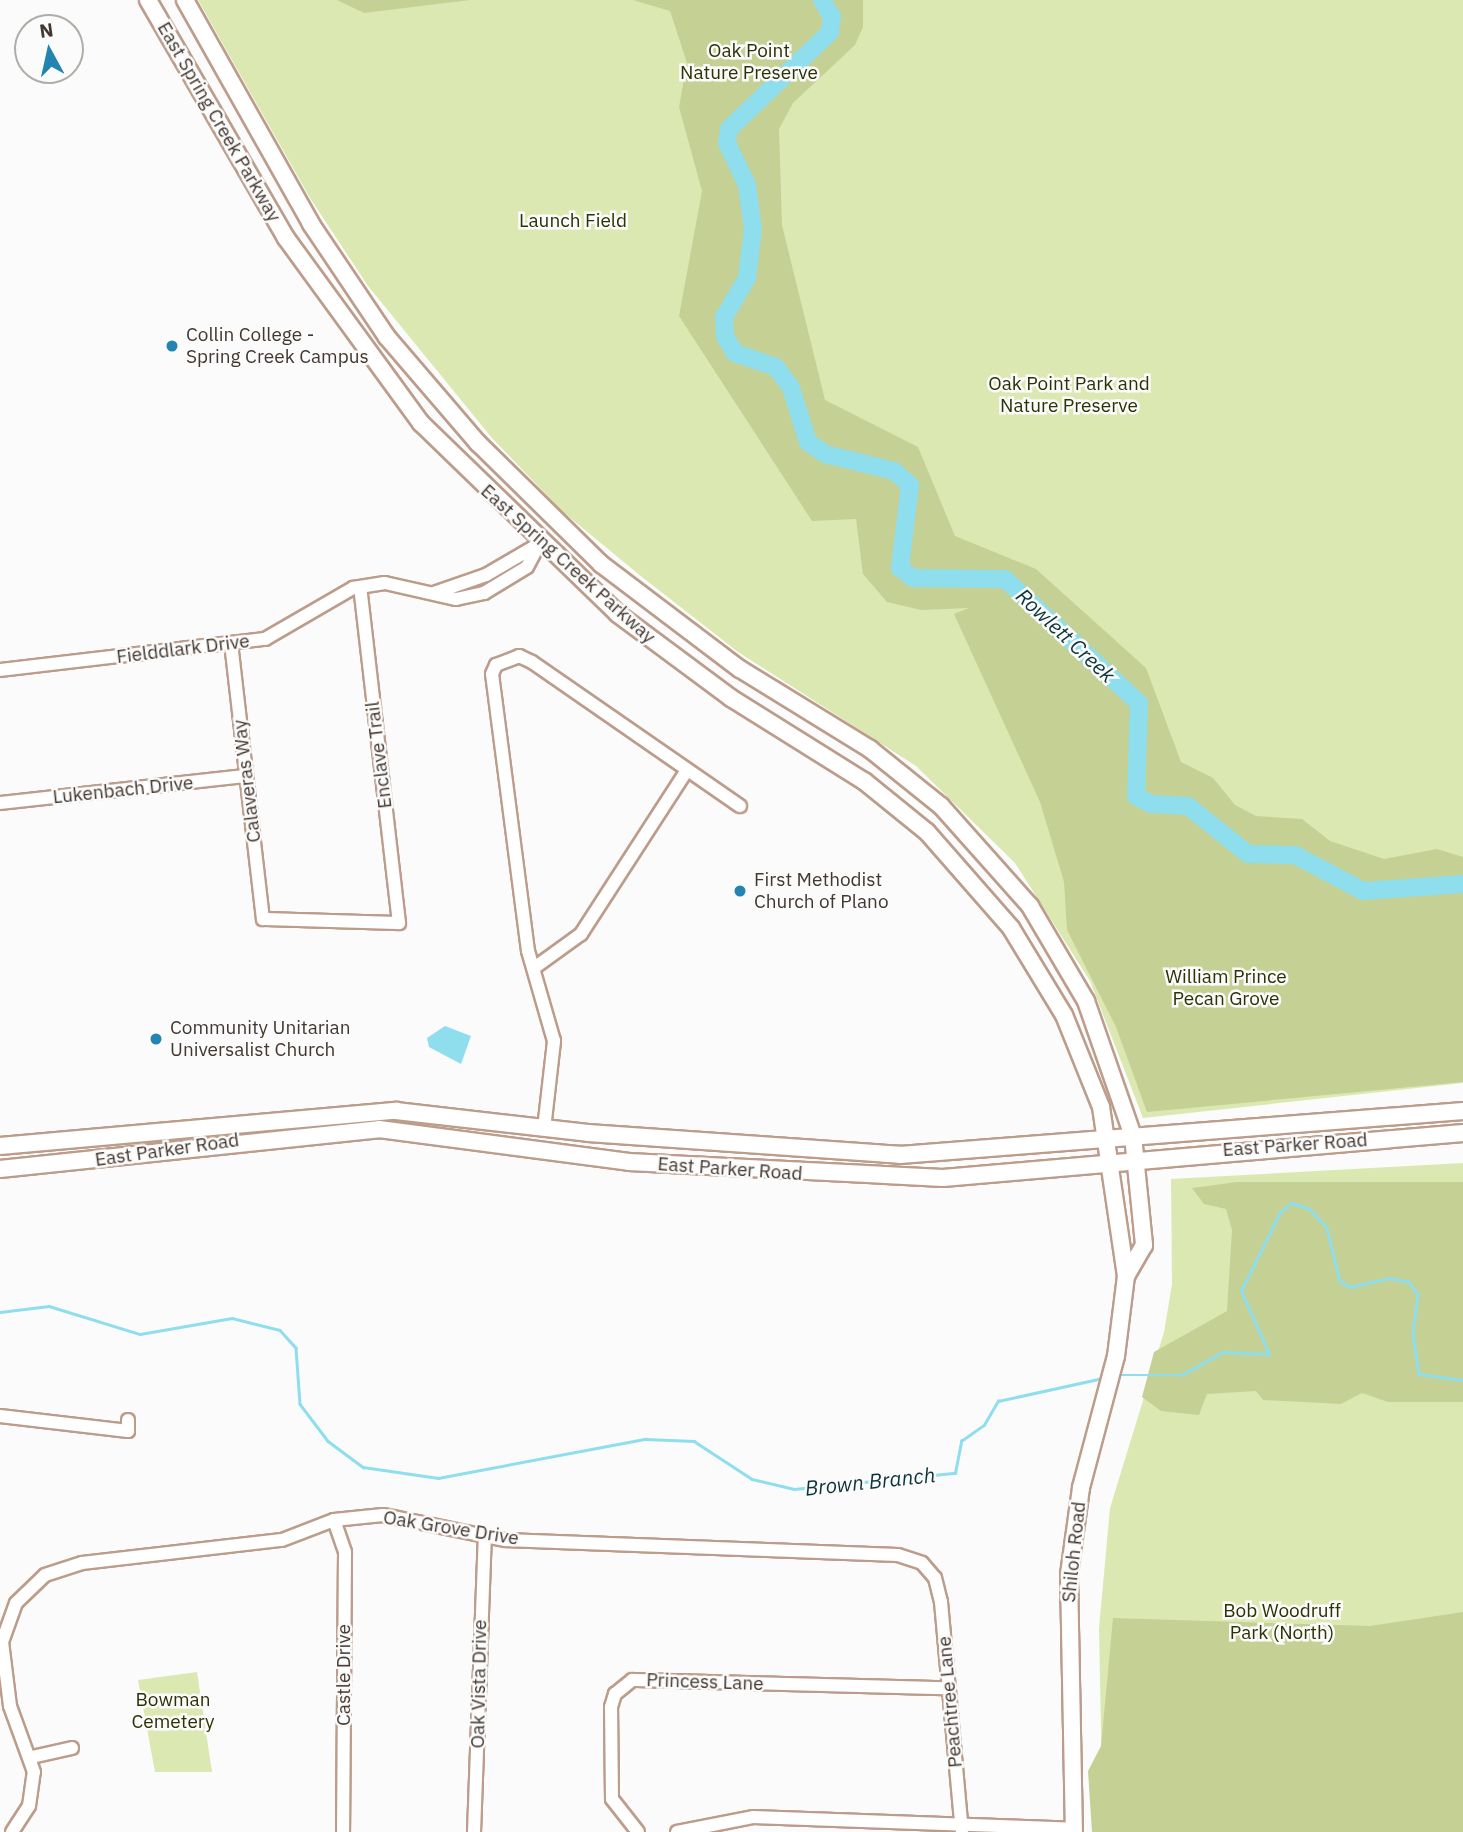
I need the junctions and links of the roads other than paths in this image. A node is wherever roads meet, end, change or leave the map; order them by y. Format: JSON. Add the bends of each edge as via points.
{"nodes":[{"id":1,"x":148,"y":0,"type":"edge"},
{"id":2,"x":184,"y":0,"type":"edge"},
{"id":3,"x":238,"y":94,"type":"junction"},
{"id":4,"x":212,"y":108,"type":"junction"},
{"id":5,"x":557,"y":524,"type":"junction"},
{"id":6,"x":539,"y":544,"type":"junction"},
{"id":7,"x":360,"y":588,"type":"junction"},
{"id":8,"x":231,"y":643,"type":"junction"},
{"id":9,"x":0,"y":670,"type":"edge"},
{"id":10,"x":798,"y":706,"type":"junction"},
{"id":11,"x":783,"y":731,"type":"junction"},
{"id":12,"x":685,"y":774,"type":"junction"},
{"id":13,"x":246,"y":776,"type":"junction"},
{"id":14,"x":0,"y":803,"type":"edge"},
{"id":15,"x":740,"y":806,"type":"dead end"},
{"id":16,"x":263,"y":919,"type":"joint"},
{"id":17,"x":534,"y":968,"type":"junction"},
{"id":18,"x":350,"y":1111,"type":"junction"},
{"id":19,"x":411,"y":1111,"type":"junction"},
{"id":20,"x":1463,"y":1111,"type":"edge"},
{"id":21,"x":253,"y":1120,"type":"junction"},
{"id":22,"x":544,"y":1129,"type":"junction"},
{"id":23,"x":351,"y":1130,"type":"junction"},
{"id":24,"x":411,"y":1130,"type":"junction"},
{"id":25,"x":145,"y":1132,"type":"junction"},
{"id":26,"x":1463,"y":1133,"type":"edge"},
{"id":27,"x":1133,"y":1136,"type":"junction"},
{"id":28,"x":96,"y":1137,"type":"junction"},
{"id":29,"x":256,"y":1138,"type":"junction"},
{"id":30,"x":1108,"y":1138,"type":"junction"},
{"id":31,"x":41,"y":1142,"type":"junction"},
{"id":32,"x":0,"y":1146,"type":"edge"},
{"id":33,"x":804,"y":1150,"type":"junction"},
{"id":34,"x":541,"y":1151,"type":"junction"},
{"id":35,"x":146,"y":1155,"type":"junction"},
{"id":36,"x":1136,"y":1158,"type":"junction"},
{"id":37,"x":97,"y":1160,"type":"junction"},
{"id":38,"x":1112,"y":1162,"type":"junction"},
{"id":39,"x":42,"y":1165,"type":"junction"},
{"id":40,"x":0,"y":1169,"type":"edge"},
{"id":41,"x":801,"y":1174,"type":"junction"},
{"id":42,"x":1126,"y":1276,"type":"junction"},
{"id":43,"x":0,"y":1416,"type":"edge"},
{"id":44,"x":128,"y":1420,"type":"dead end"},
{"id":45,"x":334,"y":1520,"type":"junction"},
{"id":46,"x":485,"y":1537,"type":"junction"},
{"id":47,"x":932,"y":1573,"type":"joint"},
{"id":48,"x":947,"y":1688,"type":"junction"},
{"id":49,"x":72,"y":1748,"type":"dead end"},
{"id":50,"x":32,"y":1757,"type":"junction"},
{"id":51,"x":834,"y":1826,"type":"edge"},
{"id":52,"x":961,"y":1829,"type":"edge"},
{"id":53,"x":1018,"y":1830,"type":"edge"},
{"id":54,"x":1074,"y":1830,"type":"edge"},
{"id":55,"x":12,"y":1832,"type":"edge"},
{"id":56,"x":343,"y":1832,"type":"edge"},
{"id":57,"x":474,"y":1832,"type":"edge"},
{"id":58,"x":638,"y":1832,"type":"edge"},
{"id":59,"x":677,"y":1832,"type":"edge"}],
"edges":[{"from":1,"to":4,"type":"main road","name":"East Spring Creek Parkway"},
{"from":2,"to":3,"type":"main road","name":"East Spring Creek Parkway"},
{"from":3,"to":4,"type":"main road"},
{"from":3,"to":5,"type":"main road","name":"East Spring Creek Parkway","via":[[311,224],[387,337]]},
{"from":4,"to":6,"type":"main road","name":"East Spring Creek Parkway","via":[[244,172],[359,344],[421,423]]},
{"from":5,"to":6,"type":"main road"},
{"from":5,"to":10,"type":"main road","name":"East Spring Creek Parkway","via":[[695,637]]},
{"from":6,"to":7,"type":"street","name":"Fielddlark Drive","via":[[486,575],[434,593],[385,583]]},
{"from":6,"to":11,"type":"main road","name":"East Spring Creek Parkway","via":[[647,638]]},
{"from":7,"to":8,"type":"street","name":"Fielddlark Drive","via":[[328,598],[265,639]]},
{"from":7,"to":16,"type":"street","name":"Enclave Trail","via":[[399,923]]},
{"from":8,"to":9,"type":"street","name":"Fielddlark Drive"},
{"from":8,"to":13,"type":"street","name":"Calaveras Way"},
{"from":10,"to":11,"type":"main road"},
{"from":10,"to":27,"type":"main road","name":"East Spring Creek Parkway","via":[[870,749],[941,806],[1031,906],[1086,1001]]},
{"from":11,"to":30,"type":"main road","name":"East Spring Creek Parkway","via":[[864,781],[979,887],[1064,1015]]},
{"from":12,"to":15,"type":"street"},
{"from":12,"to":17,"type":"street","via":[[581,934]]},
{"from":12,"to":17,"type":"street","via":[[532,662],[519,656],[496,665],[492,674]]},
{"from":13,"to":14,"type":"street","name":"Lukenbach Drive"},
{"from":13,"to":16,"type":"street","name":"Calaveras Way"},
{"from":17,"to":22,"type":"street","via":[[554,1041]]},
{"from":18,"to":19,"type":"main road","name":"East Parker Road"},
{"from":18,"to":21,"type":"main road","name":"East Parker Road"},
{"from":18,"to":23,"type":"main road"},
{"from":19,"to":22,"type":"main road","name":"East Parker Road"},
{"from":19,"to":24,"type":"main road"},
{"from":20,"to":27,"type":"main road","name":"East Parker Road"},
{"from":21,"to":25,"type":"main road","name":"East Parker Road"},
{"from":21,"to":29,"type":"main road"},
{"from":22,"to":33,"type":"main road","name":"East Parker Road"},
{"from":22,"to":34,"type":"main road"},
{"from":23,"to":24,"type":"main road","name":"East Parker Road"},
{"from":23,"to":29,"type":"main road","name":"East Parker Road"},
{"from":24,"to":34,"type":"main road","name":"East Parker Road"},
{"from":25,"to":28,"type":"main road","name":"East Parker Road"},
{"from":25,"to":35,"type":"main road"},
{"from":26,"to":36,"type":"main road","name":"East Parker Road"},
{"from":27,"to":30,"type":"main road","name":"East Parker Road"},
{"from":27,"to":36,"type":"main road","name":"East Spring Creek Parkway"},
{"from":28,"to":31,"type":"main road","name":"East Parker Road"},
{"from":28,"to":37,"type":"main road"},
{"from":29,"to":35,"type":"main road","name":"East Parker Road"},
{"from":30,"to":33,"type":"main road","name":"East Parker Road","via":[[900,1155]]},
{"from":30,"to":38,"type":"main road","name":"East Spring Creek Parkway"},
{"from":31,"to":32,"type":"main road","name":"East Parker Road"},
{"from":31,"to":39,"type":"main road"},
{"from":33,"to":41,"type":"main road"},
{"from":34,"to":41,"type":"main road","name":"East Parker Road"},
{"from":35,"to":37,"type":"main road","name":"East Parker Road"},
{"from":36,"to":38,"type":"main road","name":"East Parker Road"},
{"from":36,"to":42,"type":"main road","name":"Shiloh Road","via":[[1144,1245]]},
{"from":37,"to":39,"type":"main road","name":"East Parker Road"},
{"from":38,"to":41,"type":"main road","name":"East Parker Road","via":[[943,1178]]},
{"from":38,"to":42,"type":"main road","name":"Shiloh Road"},
{"from":39,"to":40,"type":"main road","name":"East Parker Road"},
{"from":42,"to":54,"type":"main road","name":"Shiloh Road","via":[[1081,1488],[1069,1587]]},
{"from":43,"to":44,"type":"street","via":[[128,1431]]},
{"from":45,"to":46,"type":"street","name":"Oak Grove Drive","via":[[407,1517]]},
{"from":45,"to":50,"type":"street","name":"Oak Grove Drive","via":[[290,1539],[82,1563],[45,1575],[16,1603],[2,1642],[10,1706]]},
{"from":45,"to":56,"type":"street","name":"Castle Drive","via":[[345,1552]]},
{"from":46,"to":47,"type":"street","name":"Oak Grove Drive","via":[[898,1555]]},
{"from":46,"to":57,"type":"street","name":"Oak Vista Drive"},
{"from":47,"to":48,"type":"street","name":"Peachtree Lane","via":[[942,1602]]},
{"from":48,"to":52,"type":"street","name":"Peachtree Lane"},
{"from":48,"to":58,"type":"street","name":"Princess Lane","via":[[632,1680],[615,1694],[611,1707],[612,1798]]},
{"from":49,"to":50,"type":"street"},
{"from":50,"to":55,"type":"street","name":"Oak Grove Drive","via":[[29,1806]]},
{"from":51,"to":52,"type":"street"},
{"from":51,"to":59,"type":"street","via":[[722,1818]]},
{"from":52,"to":53,"type":"street"},
{"from":53,"to":54,"type":"street"}]}
